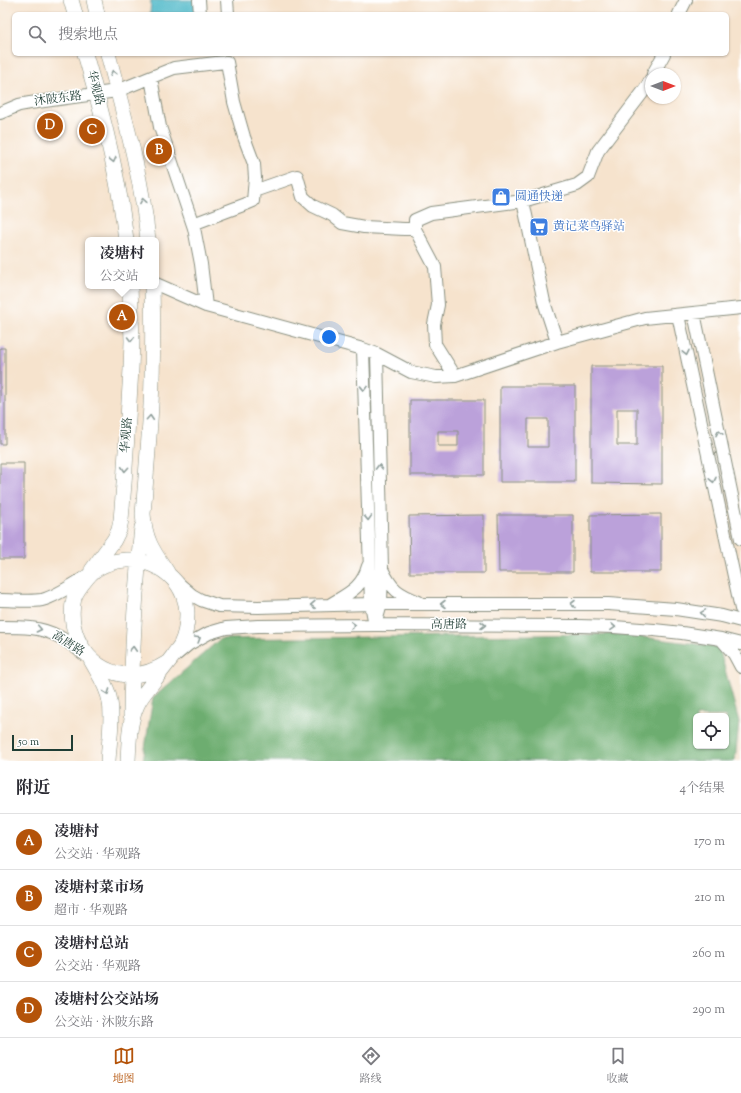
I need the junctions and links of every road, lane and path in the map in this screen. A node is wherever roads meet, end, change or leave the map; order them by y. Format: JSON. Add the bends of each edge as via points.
{"nodes":[{"id":1,"x":71,"y":0,"type":"edge"},
{"id":2,"x":94,"y":0,"type":"edge"},
{"id":3,"x":198,"y":0,"type":"edge"},
{"id":4,"x":227,"y":0,"type":"edge"},
{"id":5,"x":686,"y":0,"type":"edge"},
{"id":6,"x":74,"y":12,"type":"edge"},
{"id":7,"x":97,"y":12,"type":"edge"},
{"id":8,"x":200,"y":12,"type":"edge"},
{"id":9,"x":228,"y":12,"type":"edge"},
{"id":10,"x":680,"y":12,"type":"edge"},
{"id":11,"x":86,"y":56,"type":"edge"},
{"id":12,"x":108,"y":56,"type":"edge"},
{"id":13,"x":663,"y":56,"type":"edge"},
{"id":14,"x":227,"y":58,"type":"edge"},
{"id":15,"x":201,"y":59,"type":"edge"},
{"id":16,"x":656,"y":68,"type":"edge"},
{"id":17,"x":151,"y":78,"type":"junction"},
{"id":18,"x":645,"y":89,"type":"edge"},
{"id":19,"x":117,"y":91,"type":"junction"},
{"id":20,"x":97,"y":94,"type":"junction"},
{"id":21,"x":0,"y":113,"type":"edge"},
{"id":22,"x":254,"y":191,"type":"junction"},
{"id":23,"x":522,"y":201,"type":"junction"},
{"id":24,"x":192,"y":224,"type":"junction"},
{"id":25,"x":415,"y":229,"type":"junction"},
{"id":26,"x":126,"y":237,"type":"edge"},
{"id":27,"x":148,"y":237,"type":"edge"},
{"id":28,"x":159,"y":285,"type":"edge"},
{"id":29,"x":130,"y":289,"type":"edge"},
{"id":30,"x":152,"y":289,"type":"edge"},
{"id":31,"x":206,"y":306,"type":"junction"},
{"id":32,"x":741,"y":308,"type":"edge"},
{"id":33,"x":694,"y":313,"type":"junction"},
{"id":34,"x":678,"y":315,"type":"junction"},
{"id":35,"x":557,"y":342,"type":"junction"},
{"id":36,"x":362,"y":349,"type":"junction"},
{"id":37,"x":377,"y":354,"type":"junction"},
{"id":38,"x":455,"y":376,"type":"junction"},
{"id":39,"x":143,"y":514,"type":"junction"},
{"id":40,"x":741,"y":539,"type":"edge"},
{"id":41,"x":369,"y":559,"type":"junction"},
{"id":42,"x":138,"y":560,"type":"junction"},
{"id":43,"x":382,"y":569,"type":"junction"},
{"id":44,"x":90,"y":574,"type":"junction"},
{"id":45,"x":170,"y":576,"type":"junction"},
{"id":46,"x":0,"y":600,"type":"edge"},
{"id":47,"x":330,"y":604,"type":"junction"},
{"id":48,"x":376,"y":604,"type":"junction"},
{"id":49,"x":424,"y":604,"type":"junction"},
{"id":50,"x":741,"y":609,"type":"edge"},
{"id":51,"x":741,"y":621,"type":"edge"},
{"id":52,"x":375,"y":625,"type":"junction"},
{"id":53,"x":0,"y":627,"type":"edge"},
{"id":54,"x":721,"y":639,"type":"junction"},
{"id":55,"x":741,"y":644,"type":"edge"},
{"id":56,"x":89,"y":657,"type":"junction"},
{"id":57,"x":167,"y":663,"type":"junction"},
{"id":58,"x":741,"y":667,"type":"edge"},
{"id":59,"x":132,"y":674,"type":"junction"},
{"id":60,"x":130,"y":730,"type":"junction"},
{"id":61,"x":108,"y":761,"type":"edge"},
{"id":62,"x":128,"y":761,"type":"edge"}],
"edges":[{"from":1,"to":6,"type":"main road"},
{"from":2,"to":7,"type":"main road"},
{"from":3,"to":8,"type":"street"},
{"from":4,"to":9,"type":"street"},
{"from":5,"to":10,"type":"street"},
{"from":11,"to":20,"type":"main road","name":"华观路"},
{"from":19,"to":12,"type":"main road","name":"华观路","one_way":true},
{"from":13,"to":16,"type":"street"},
{"from":14,"to":15,"type":"street","name":"沐陂东路"},
{"from":14,"to":22,"type":"street","via":[[234,102],[254,164]]},
{"from":15,"to":17,"type":"street","name":"沐陂东路"},
{"from":17,"to":19,"type":"street","name":"沐陂东路"},
{"from":17,"to":24,"type":"street","via":[[160,127]]},
{"from":18,"to":23,"type":"street","via":[[598,151],[588,177],[577,185]]},
{"from":19,"to":20,"type":"street","name":"沐陂东路"},
{"from":27,"to":19,"type":"main road","name":"华观路","one_way":true,"via":[[134,155]]},
{"from":20,"to":21,"type":"street","name":"沐陂东路","via":[[19,105]]},
{"from":20,"to":26,"type":"main road","name":"华观路","one_way":true,"via":[[117,178]]},
{"from":22,"to":24,"type":"street","via":[[253,201]]},
{"from":22,"to":25,"type":"street","via":[[297,176],[303,197],[342,223],[364,227]]},
{"from":23,"to":25,"type":"street","via":[[431,213],[415,220]]},
{"from":23,"to":35,"type":"street","via":[[544,302]]},
{"from":24,"to":31,"type":"street","via":[[201,264]]},
{"from":25,"to":38,"type":"street","via":[[435,267],[438,305],[434,324],[435,344]]},
{"from":28,"to":31,"type":"street"},
{"from":29,"to":44,"type":"main road","name":"华观路","one_way":true,"via":[[132,341],[121,520],[114,540]]},
{"from":39,"to":30,"type":"main road","name":"华观路","one_way":true,"via":[[152,379]]},
{"from":31,"to":36,"type":"street"},
{"from":32,"to":33,"type":"street"},
{"from":33,"to":34,"type":"street"},
{"from":40,"to":33,"type":"street","one_way":true},
{"from":34,"to":35,"type":"street","via":[[645,318]]},
{"from":34,"to":50,"type":"street","one_way":true},
{"from":35,"to":38,"type":"street"},
{"from":36,"to":37,"type":"street"},
{"from":36,"to":41,"type":"street","one_way":true},
{"from":37,"to":38,"type":"street","via":[[411,372],[436,377]]},
{"from":43,"to":37,"type":"street","one_way":true},
{"from":39,"to":42,"type":"main road"},
{"from":39,"to":45,"type":"main road","name":"华观路","via":[[145,533],[150,545]]},
{"from":41,"to":47,"type":"street","via":[[363,580],[352,592]]},
{"from":41,"to":48,"type":"street"},
{"from":42,"to":44,"type":"main road","via":[[112,562]]},
{"from":42,"to":45,"type":"main road","via":[[156,566]]},
{"from":59,"to":42,"type":"main road","one_way":true},
{"from":43,"to":48,"type":"street"},
{"from":43,"to":49,"type":"street","via":[[397,592]]},
{"from":44,"to":46,"type":"street","via":[[55,595],[41,600]]},
{"from":44,"to":56,"type":"main road","name":"华观路","via":[[74,598],[72,613],[74,631]]},
{"from":47,"to":45,"type":"street","name":"高唐路","one_way":true,"via":[[219,606],[192,595]]},
{"from":45,"to":57,"type":"main road","name":"华观路","via":[[183,594],[187,609],[187,627],[181,644]]},
{"from":47,"to":48,"type":"street","name":"高唐路"},
{"from":48,"to":49,"type":"street","name":"高唐路"},
{"from":48,"to":52,"type":"street"},
{"from":51,"to":49,"type":"street","name":"高唐路","one_way":true,"via":[[676,608],[608,604]]},
{"from":52,"to":54,"type":"street","name":"高唐路","one_way":true,"via":[[614,626]]},
{"from":57,"to":52,"type":"street","name":"高唐路","one_way":true,"via":[[199,638],[226,628]]},
{"from":53,"to":56,"type":"street","name":"高唐路","one_way":true,"via":[[44,630],[55,634]]},
{"from":54,"to":55,"type":"street","name":"高唐路"},
{"from":54,"to":58,"type":"street"},
{"from":56,"to":59,"type":"main road","via":[[111,671]]},
{"from":56,"to":61,"type":"main road","one_way":true,"via":[[103,682],[110,702]]},
{"from":57,"to":59,"type":"main road","via":[[141,674]]},
{"from":57,"to":60,"type":"main road","via":[[137,704]]},
{"from":59,"to":60,"type":"main road"},
{"from":60,"to":62,"type":"main road"}]}
